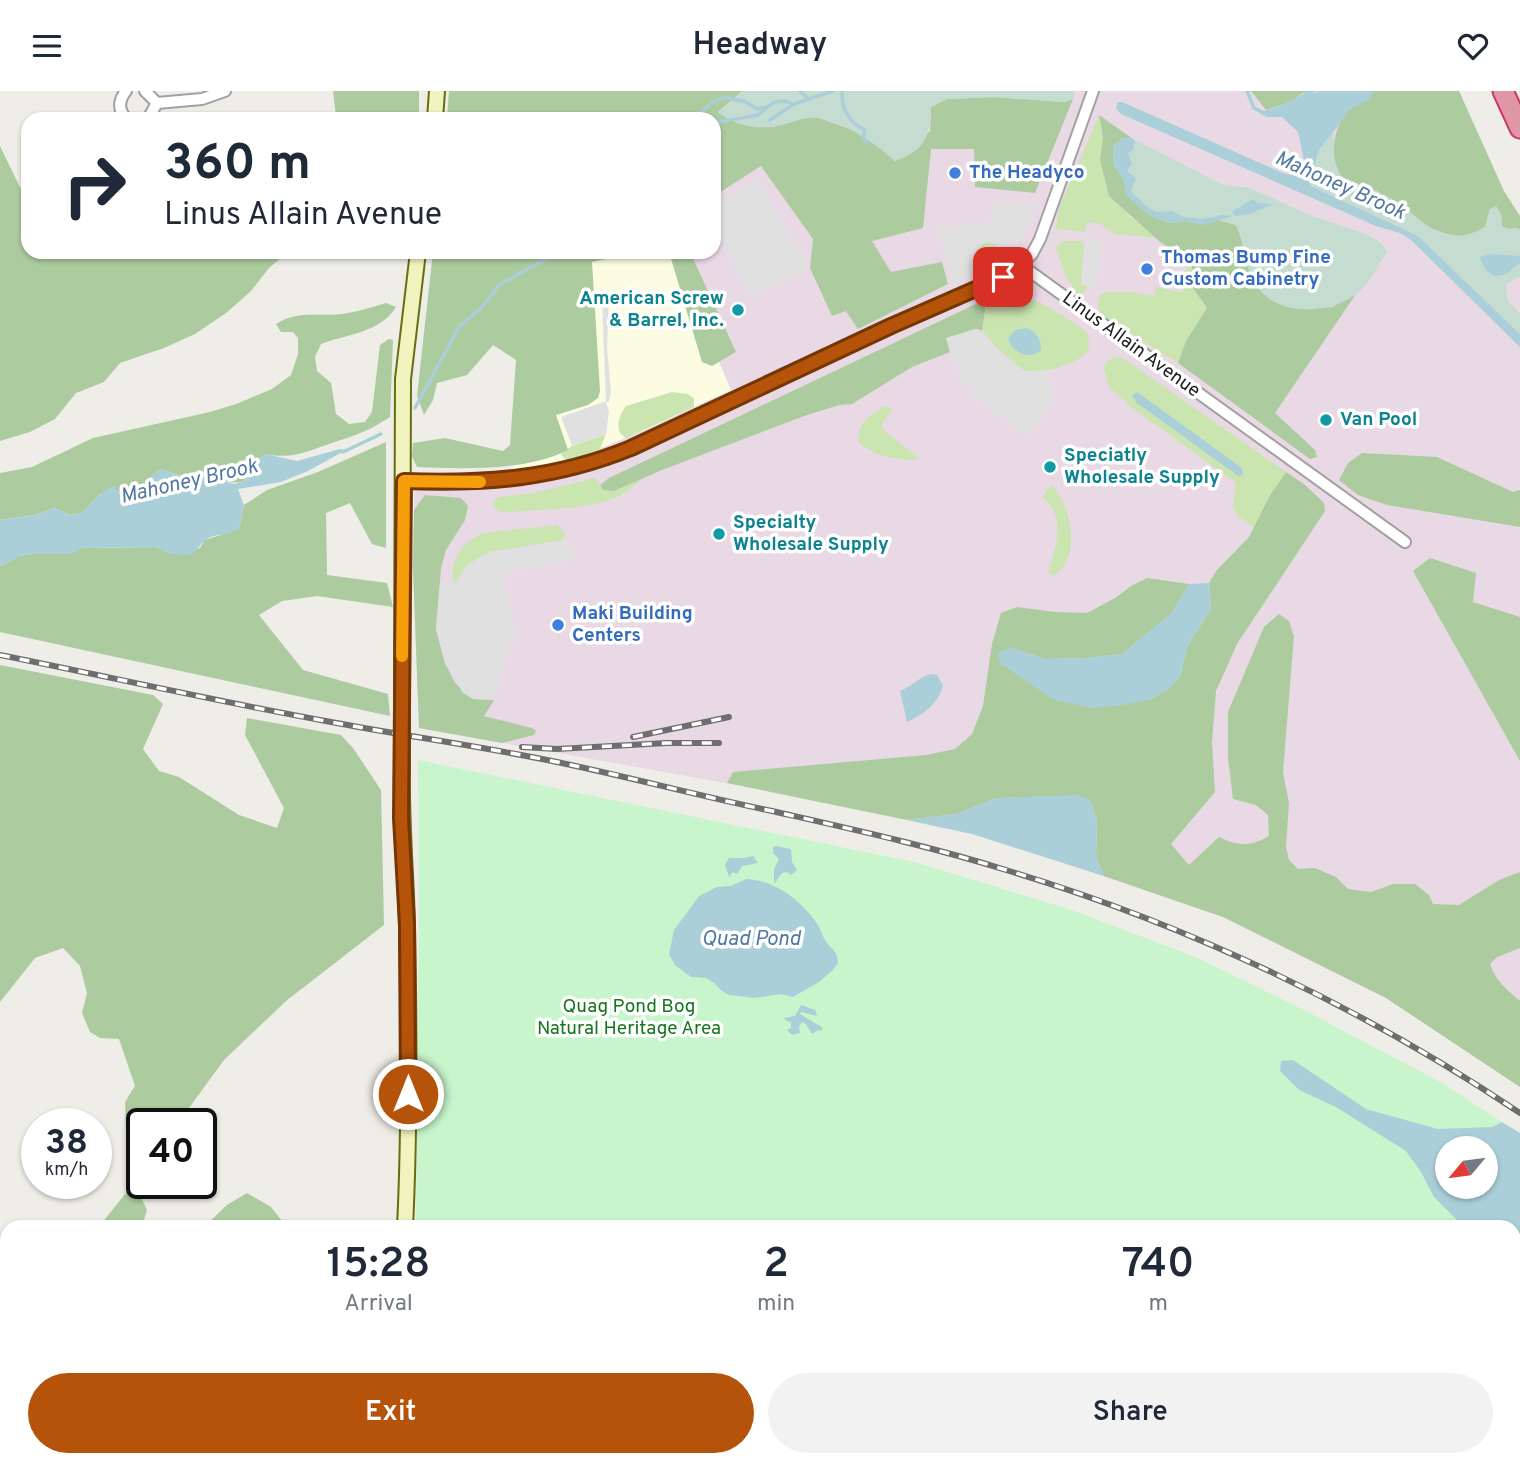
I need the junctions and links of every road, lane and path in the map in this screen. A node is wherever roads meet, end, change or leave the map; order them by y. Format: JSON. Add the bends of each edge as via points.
{"nodes":[{"id":1,"x":125,"y":91,"type":"edge"},
{"id":2,"x":145,"y":91,"type":"edge"},
{"id":3,"x":225,"y":91,"type":"edge"},
{"id":4,"x":437,"y":91,"type":"edge"},
{"id":5,"x":1093,"y":91,"type":"edge"},
{"id":6,"x":1503,"y":91,"type":"edge"},
{"id":7,"x":157,"y":103,"type":"junction"},
{"id":8,"x":123,"y":112,"type":"edge"},
{"id":9,"x":152,"y":112,"type":"edge"},
{"id":10,"x":436,"y":112,"type":"edge"},
{"id":11,"x":1520,"y":128,"type":"edge"},
{"id":12,"x":417,"y":259,"type":"edge"},
{"id":13,"x":1021,"y":265,"type":"junction"},
{"id":14,"x":404,"y":481,"type":"junction"},
{"id":15,"x":1405,"y":542,"type":"dead end"},
{"id":16,"x":405,"y":1220,"type":"edge"}],
"edges":[{"from":1,"to":8,"type":"street","via":[[120,99]]},
{"from":2,"to":7,"type":"street"},
{"from":3,"to":7,"type":"street","via":[[202,99]]},
{"from":4,"to":10,"type":"street"},
{"from":5,"to":13,"type":"street","via":[[1042,235]]},
{"from":6,"to":11,"type":"highway"},
{"from":7,"to":9,"type":"street"},
{"from":12,"to":14,"type":"street","via":[[403,379]]},
{"from":13,"to":14,"type":"street","via":[[614,455],[519,479]]},
{"from":13,"to":15,"type":"street","name":"Linus Allain Avenue"},
{"from":14,"to":16,"type":"street","bridge":true,"via":[[401,818],[407,925]]}]}
